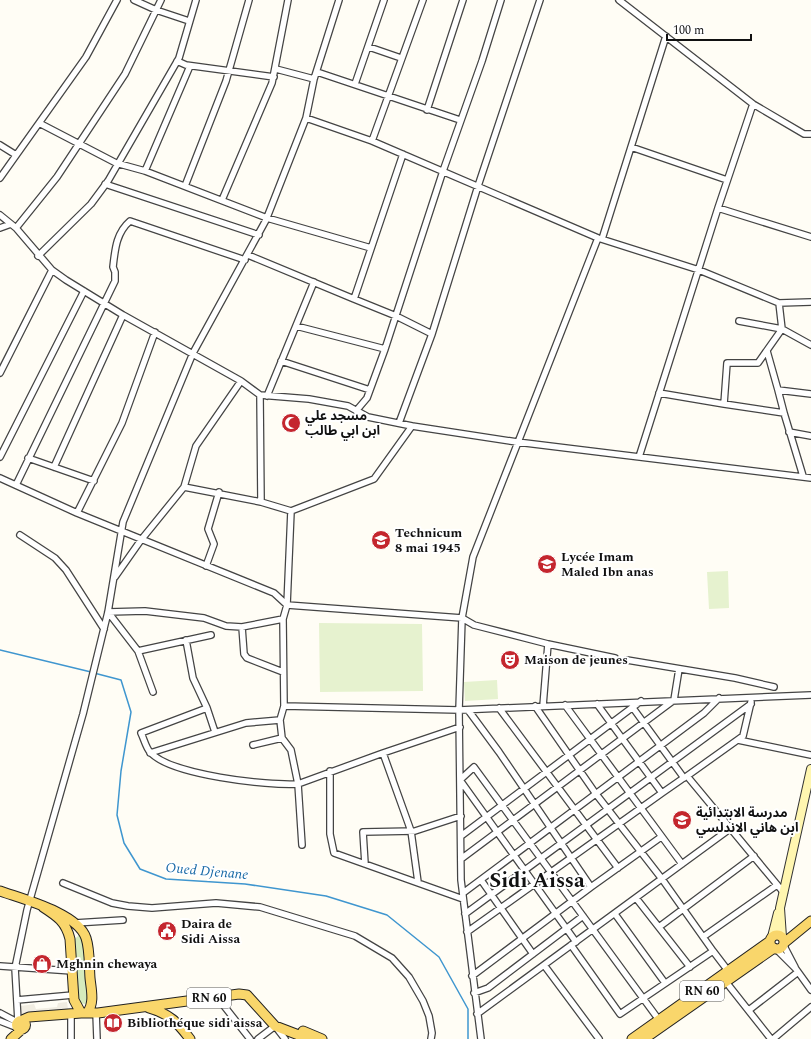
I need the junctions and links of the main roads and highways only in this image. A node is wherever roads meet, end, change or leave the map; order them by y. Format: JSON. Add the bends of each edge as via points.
{"nodes":[{"id":1,"x":811,"y":769,"type":"edge"},
{"id":2,"x":0,"y":891,"type":"edge"},
{"id":3,"x":43,"y":907,"type":"junction"},
{"id":4,"x":811,"y":921,"type":"edge"},
{"id":5,"x":86,"y":937,"type":"junction"},
{"id":6,"x":70,"y":939,"type":"junction"},
{"id":7,"x":778,"y":941,"type":"junction"},
{"id":8,"x":74,"y":998,"type":"junction"},
{"id":9,"x":92,"y":999,"type":"junction"},
{"id":10,"x":143,"y":1006,"type":"junction"},
{"id":11,"x":110,"y":1011,"type":"junction"},
{"id":12,"x":88,"y":1013,"type":"junction"},
{"id":13,"x":55,"y":1015,"type":"junction"},
{"id":14,"x":265,"y":1016,"type":"junction"},
{"id":15,"x":17,"y":1029,"type":"edge"},
{"id":16,"x":190,"y":1039,"type":"edge"},
{"id":17,"x":309,"y":1039,"type":"edge"},
{"id":18,"x":322,"y":1039,"type":"edge"},
{"id":19,"x":632,"y":1039,"type":"edge"},
{"id":20,"x":644,"y":1039,"type":"edge"}],
"edges":[{"from":1,"to":7,"type":"main road","via":[[784,893],[775,922]]},
{"from":2,"to":3,"type":"main road"},
{"from":3,"to":5,"type":"main road","via":[[75,923]]},
{"from":3,"to":6,"type":"main road","via":[[62,920],[68,929]]},
{"from":4,"to":7,"type":"main road","number":"RN 60"},
{"from":5,"to":6,"type":"main road","via":[[78,933]]},
{"from":5,"to":9,"type":"main road"},
{"from":6,"to":8,"type":"main road"},
{"from":7,"to":19,"type":"main road","number":"RN 60"},
{"from":7,"to":20,"type":"main road","number":"RN 60","via":[[726,982]]},
{"from":8,"to":12,"type":"main road"},
{"from":8,"to":13,"type":"main road","via":[[69,1010]]},
{"from":9,"to":11,"type":"main road","via":[[101,1009]]},
{"from":9,"to":12,"type":"main road"},
{"from":10,"to":11,"type":"main road"},
{"from":10,"to":14,"type":"main road","number":"RN 60","via":[[239,994],[247,995]]},
{"from":10,"to":16,"type":"main road","via":[[170,1016]]},
{"from":11,"to":12,"type":"main road"},
{"from":12,"to":13,"type":"main road"},
{"from":13,"to":15,"type":"main road","via":[[29,1017]]},
{"from":14,"to":17,"type":"main road","via":[[275,1026]]},
{"from":14,"to":18,"type":"main road","number":"RN 60"}]}
